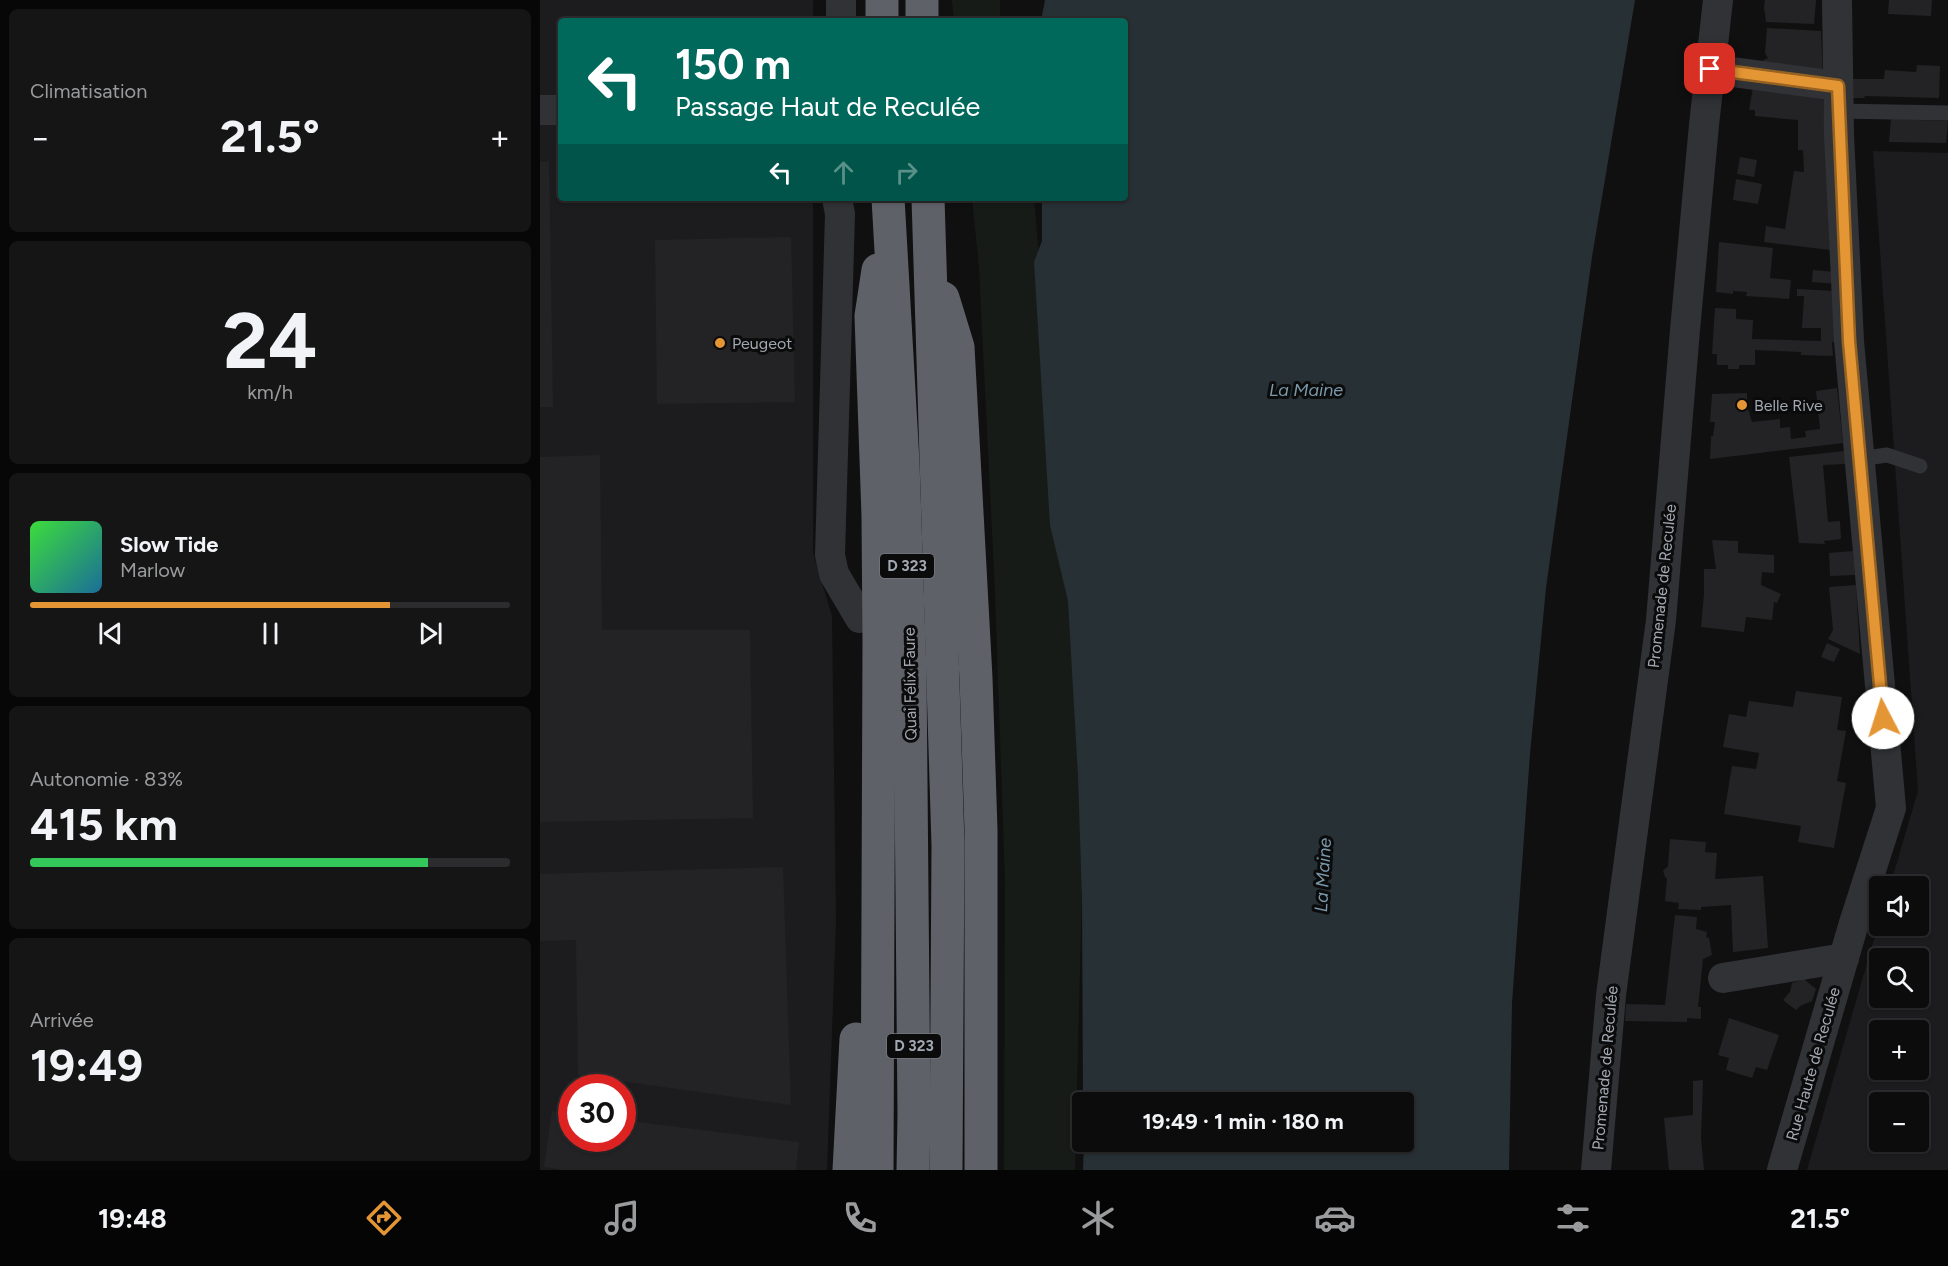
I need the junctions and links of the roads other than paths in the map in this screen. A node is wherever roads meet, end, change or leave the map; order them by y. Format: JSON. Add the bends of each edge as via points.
{"nodes":[{"id":1,"x":841,"y":0,"type":"edge"},
{"id":2,"x":882,"y":0,"type":"edge"},
{"id":3,"x":922,"y":0,"type":"edge"},
{"id":4,"x":1718,"y":0,"type":"edge"},
{"id":5,"x":1837,"y":0,"type":"edge"},
{"id":6,"x":841,"y":18,"type":"edge"},
{"id":7,"x":882,"y":18,"type":"edge"},
{"id":8,"x":922,"y":18,"type":"edge"},
{"id":9,"x":1710,"y":69,"type":"junction"},
{"id":10,"x":1838,"y":98,"type":"junction"},
{"id":11,"x":540,"y":110,"type":"edge"},
{"id":12,"x":558,"y":110,"type":"edge"},
{"id":13,"x":1948,"y":112,"type":"edge"},
{"id":14,"x":838,"y":201,"type":"edge"},
{"id":15,"x":928,"y":201,"type":"edge"},
{"id":16,"x":888,"y":204,"type":"edge"},
{"id":17,"x":930,"y":255,"type":"junction"},
{"id":18,"x":1859,"y":459,"type":"junction"},
{"id":19,"x":1920,"y":466,"type":"dead end"},
{"id":20,"x":878,"y":516,"type":"junction"},
{"id":21,"x":860,"y":618,"type":"junction"},
{"id":22,"x":1844,"y":958,"type":"junction"},
{"id":23,"x":1723,"y":978,"type":"dead end"},
{"id":24,"x":849,"y":1170,"type":"edge"},
{"id":25,"x":877,"y":1170,"type":"edge"},
{"id":26,"x":913,"y":1170,"type":"edge"},
{"id":27,"x":946,"y":1170,"type":"edge"},
{"id":28,"x":981,"y":1170,"type":"edge"},
{"id":29,"x":1596,"y":1170,"type":"edge"},
{"id":30,"x":1782,"y":1170,"type":"edge"}],
"edges":[{"from":1,"to":6,"type":"street"},
{"from":2,"to":7,"type":"highway"},
{"from":3,"to":8,"type":"highway"},
{"from":4,"to":9,"type":"street","name":"Promenade de Reculée"},
{"from":5,"to":10,"type":"street","name":"Rue Haute de Reculée"},
{"from":9,"to":10,"type":"street"},
{"from":9,"to":29,"type":"street","name":"Promenade de Reculée","via":[[1661,620],[1611,995]]},
{"from":10,"to":13,"type":"lane"},
{"from":10,"to":18,"type":"street","name":"Rue Haute de Reculée","via":[[1849,341]]},
{"from":11,"to":12,"type":"street"},
{"from":14,"to":21,"type":"street","via":[[830,555],[834,574]]},
{"from":15,"to":17,"type":"highway","name":"Quai Félix Faure","number":"D 323"},
{"from":16,"to":20,"type":"highway","via":[[871,316]]},
{"from":16,"to":26,"type":"highway","name":"Quai Félix Faure","number":"D 323","via":[[910,672]]},
{"from":17,"to":27,"type":"highway","name":"Quai Félix Faure","number":"D 323","via":[[948,845]]},
{"from":17,"to":28,"type":"highway","via":[[958,347],[981,830]]},
{"from":18,"to":19,"type":"lane","via":[[1887,455]]},
{"from":18,"to":22,"type":"street","name":"Rue Haute de Reculée","via":[[1891,808]]},
{"from":20,"to":21,"type":"highway","via":[[860,551]]},
{"from":20,"to":25,"type":"highway"},
{"from":21,"to":24,"type":"highway","via":[[856,696],[856,1033]]},
{"from":22,"to":23,"type":"street","name":"Rue Haute de Reculée"},
{"from":22,"to":30,"type":"street","name":"Rue Haute de Reculée"}]}
